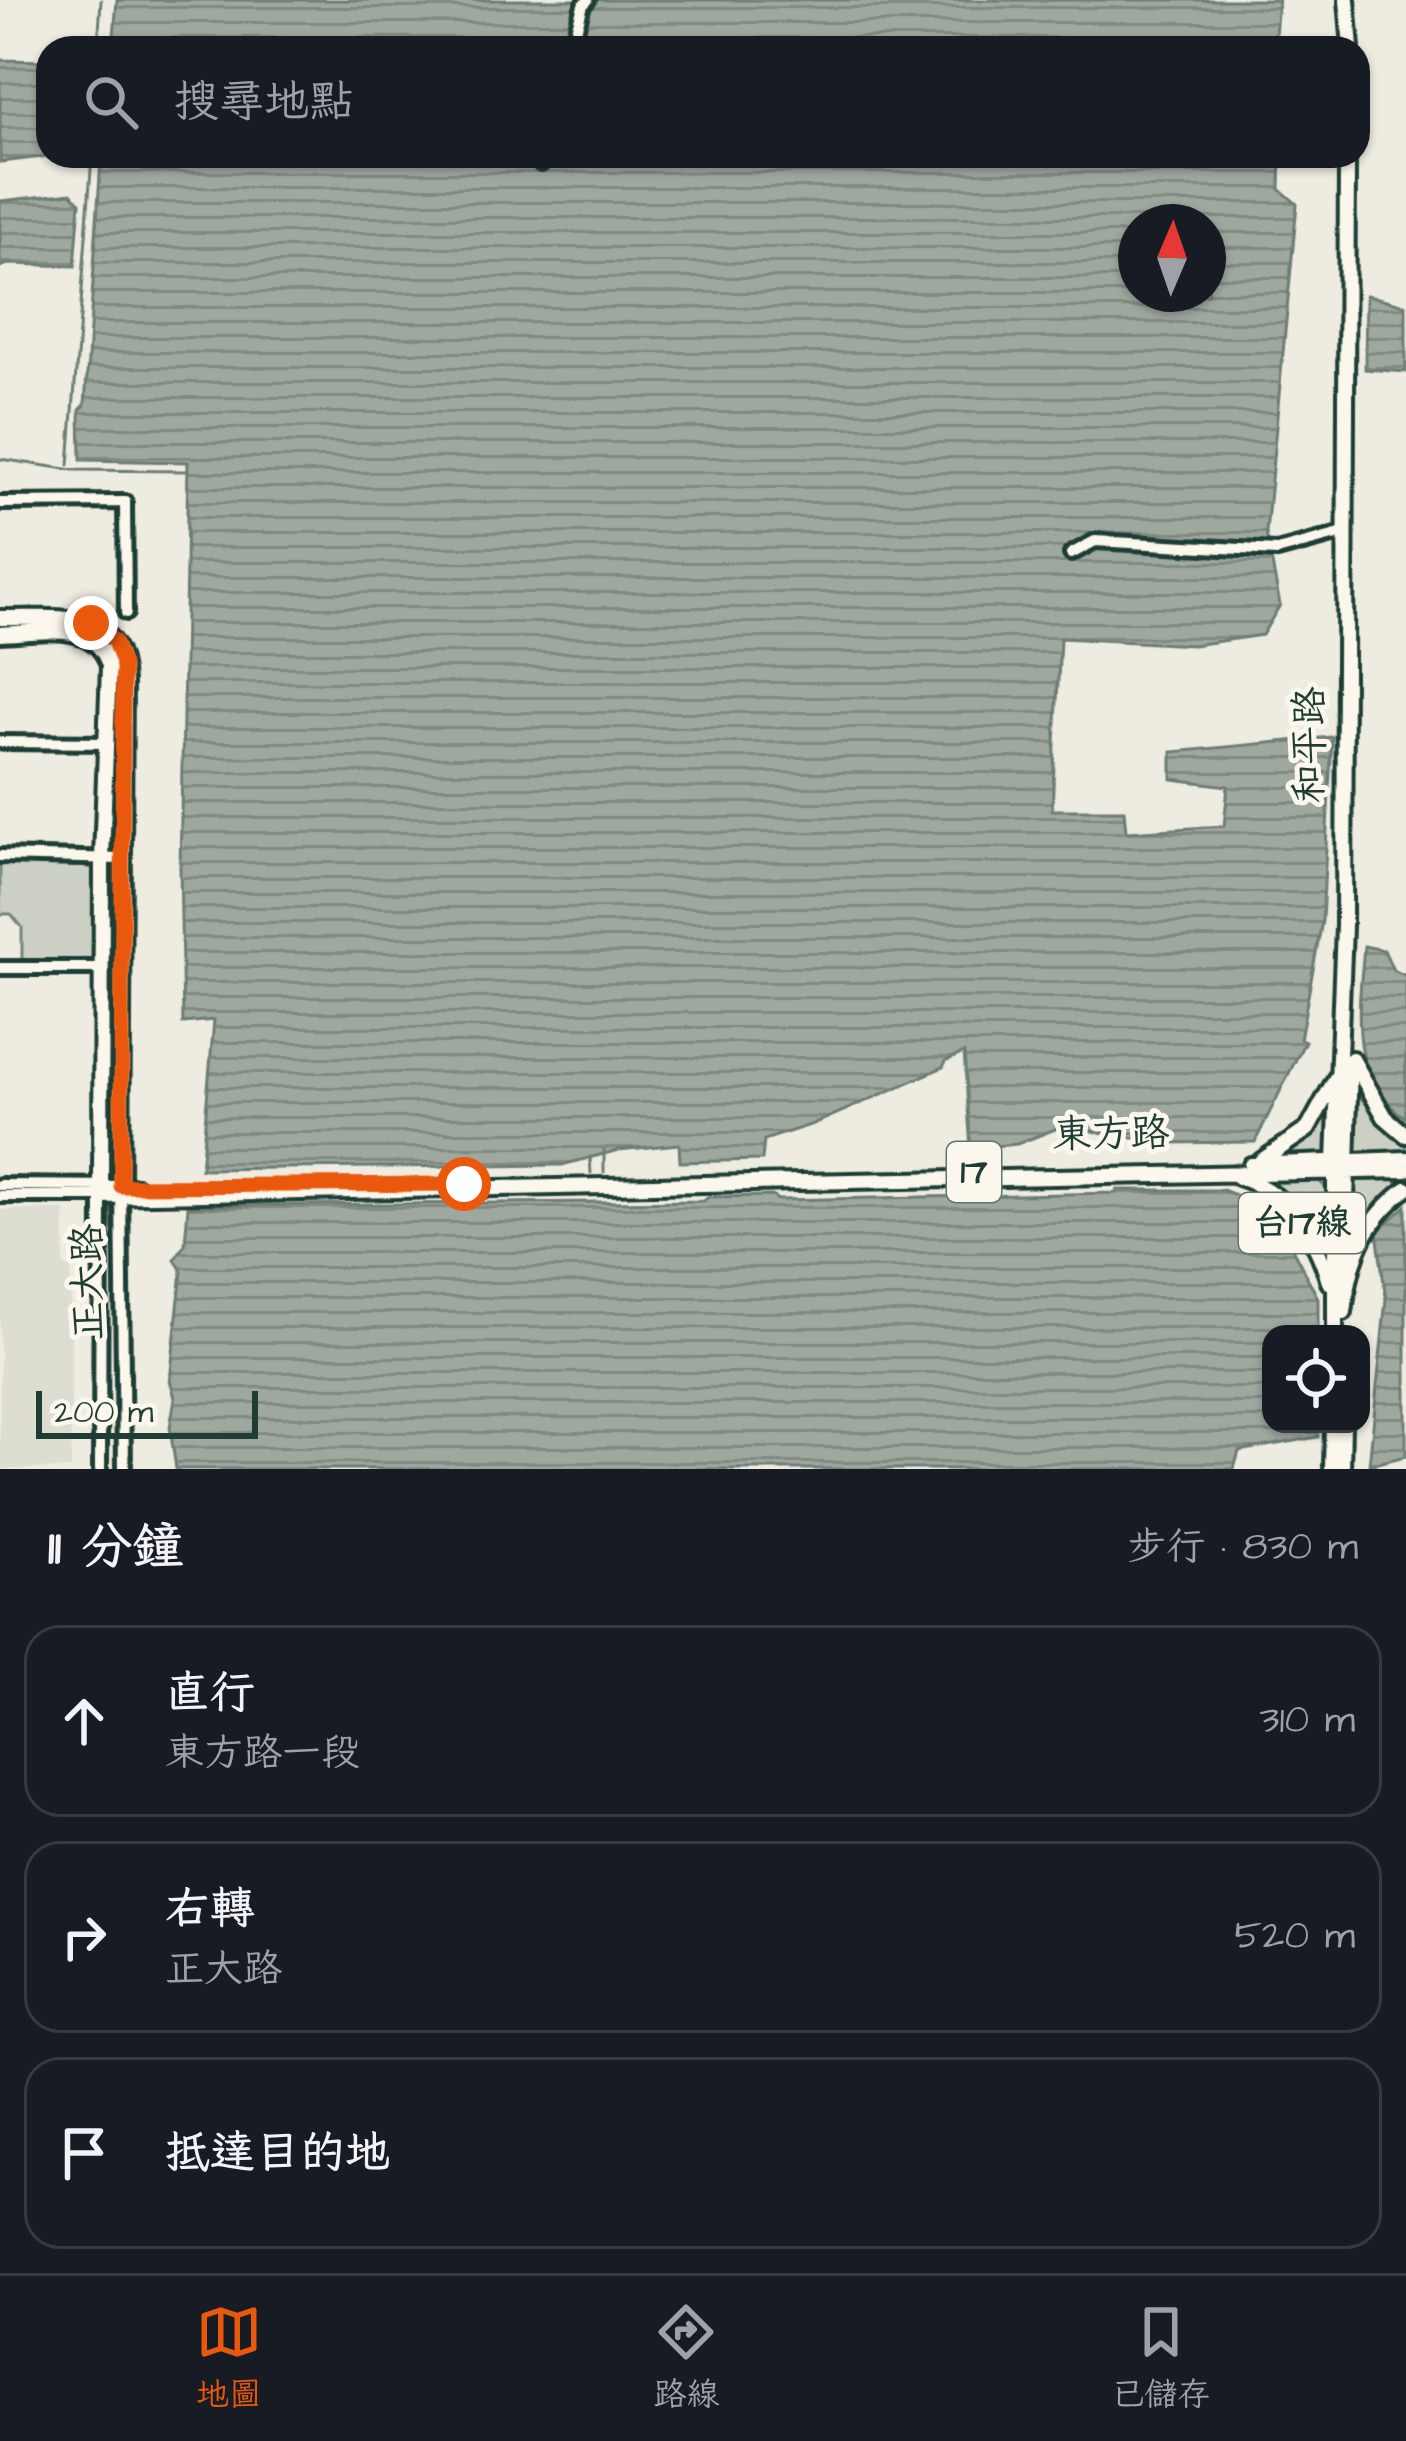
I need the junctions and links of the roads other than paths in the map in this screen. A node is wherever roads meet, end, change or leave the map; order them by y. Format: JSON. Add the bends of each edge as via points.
{"nodes":[{"id":1,"x":588,"y":0,"type":"edge"},
{"id":2,"x":1347,"y":0,"type":"edge"},
{"id":3,"x":574,"y":36,"type":"edge"},
{"id":4,"x":1348,"y":36,"type":"edge"},
{"id":5,"x":1350,"y":168,"type":"edge"},
{"id":6,"x":1350,"y":168,"type":"edge"},
{"id":7,"x":0,"y":503,"type":"edge"},
{"id":8,"x":1344,"y":532,"type":"junction"},
{"id":9,"x":1071,"y":554,"type":"dead end"},
{"id":10,"x":126,"y":613,"type":"dead end"},
{"id":11,"x":0,"y":618,"type":"edge"},
{"id":12,"x":0,"y":634,"type":"edge"},
{"id":13,"x":0,"y":742,"type":"edge"},
{"id":14,"x":107,"y":743,"type":"junction"},
{"id":15,"x":0,"y":856,"type":"edge"},
{"id":16,"x":102,"y":859,"type":"junction"},
{"id":17,"x":123,"y":859,"type":"junction"},
{"id":18,"x":0,"y":968,"type":"edge"},
{"id":19,"x":102,"y":968,"type":"junction"},
{"id":20,"x":1346,"y":1061,"type":"junction"},
{"id":21,"x":1406,"y":1136,"type":"edge"},
{"id":22,"x":1406,"y":1159,"type":"edge"},
{"id":23,"x":1253,"y":1165,"type":"junction"},
{"id":24,"x":1341,"y":1166,"type":"junction"},
{"id":25,"x":1406,"y":1170,"type":"edge"},
{"id":26,"x":1222,"y":1174,"type":"junction"},
{"id":27,"x":601,"y":1184,"type":"junction"},
{"id":28,"x":0,"y":1185,"type":"edge"},
{"id":29,"x":1406,"y":1189,"type":"edge"},
{"id":30,"x":101,"y":1191,"type":"junction"},
{"id":31,"x":121,"y":1191,"type":"junction"},
{"id":32,"x":0,"y":1196,"type":"edge"},
{"id":33,"x":1340,"y":1312,"type":"junction"},
{"id":34,"x":1339,"y":1325,"type":"edge"},
{"id":35,"x":100,"y":1384,"type":"junction"},
{"id":36,"x":124,"y":1384,"type":"junction"},
{"id":37,"x":1333,"y":1433,"type":"edge"},
{"id":38,"x":1342,"y":1433,"type":"edge"},
{"id":39,"x":100,"y":1469,"type":"edge"},
{"id":40,"x":124,"y":1469,"type":"edge"},
{"id":41,"x":1332,"y":1469,"type":"edge"},
{"id":42,"x":1342,"y":1469,"type":"edge"}],
"edges":[{"from":1,"to":3,"type":"street"},
{"from":2,"to":4,"type":"main road"},
{"from":5,"to":8,"type":"main road","name":"和平路"},
{"from":6,"to":20,"type":"main road","name":"和平路"},
{"from":7,"to":10,"type":"street","via":[[125,502]]},
{"from":8,"to":9,"type":"street","via":[[1277,550],[1095,542]]},
{"from":8,"to":20,"type":"main road","name":"和平路"},
{"from":11,"to":17,"type":"main road","name":"正大路","via":[[76,619],[105,631],[121,654]]},
{"from":12,"to":14,"type":"main road","name":"正大路","via":[[75,633],[100,644],[110,672]]},
{"from":13,"to":14,"type":"street"},
{"from":14,"to":16,"type":"main road","name":"正大路"},
{"from":15,"to":16,"type":"street"},
{"from":16,"to":17,"type":"street"},
{"from":16,"to":19,"type":"main road","name":"正大路"},
{"from":17,"to":31,"type":"main road","name":"正大路"},
{"from":18,"to":19,"type":"street"},
{"from":19,"to":30,"type":"main road","name":"正大路"},
{"from":20,"to":21,"type":"main road"},
{"from":20,"to":23,"type":"main road","via":[[1309,1129]]},
{"from":20,"to":24,"type":"main road","name":"和平路"},
{"from":22,"to":24,"type":"main road","name":"東方路"},
{"from":23,"to":24,"type":"main road","name":"東方路","number":"17"},
{"from":23,"to":27,"type":"main road","name":"東方路","number":"17"},
{"from":24,"to":25,"type":"main road","name":"東方路"},
{"from":24,"to":26,"type":"main road","name":"東方路","number":"17"},
{"from":24,"to":33,"type":"main road","name":"和平路"},
{"from":26,"to":27,"type":"main road","name":"東方路","number":"17"},
{"from":26,"to":33,"type":"main road","number":"台17線","via":[[1257,1184],[1305,1226]]},
{"from":27,"to":31,"type":"main road","number":"17"},
{"from":28,"to":30,"type":"street"},
{"from":29,"to":33,"type":"main road","number":"台17線","via":[[1363,1235]]},
{"from":30,"to":31,"type":"main road","number":"17"},
{"from":30,"to":32,"type":"street"},
{"from":30,"to":35,"type":"street","name":"正大路"},
{"from":31,"to":36,"type":"street","name":"正大路"},
{"from":33,"to":34,"type":"main road","name":"和平路"},
{"from":35,"to":36,"type":"street"},
{"from":35,"to":39,"type":"street","name":"正大路"},
{"from":36,"to":40,"type":"street","name":"正大路"},
{"from":37,"to":41,"type":"main road"},
{"from":38,"to":42,"type":"main road"}]}
